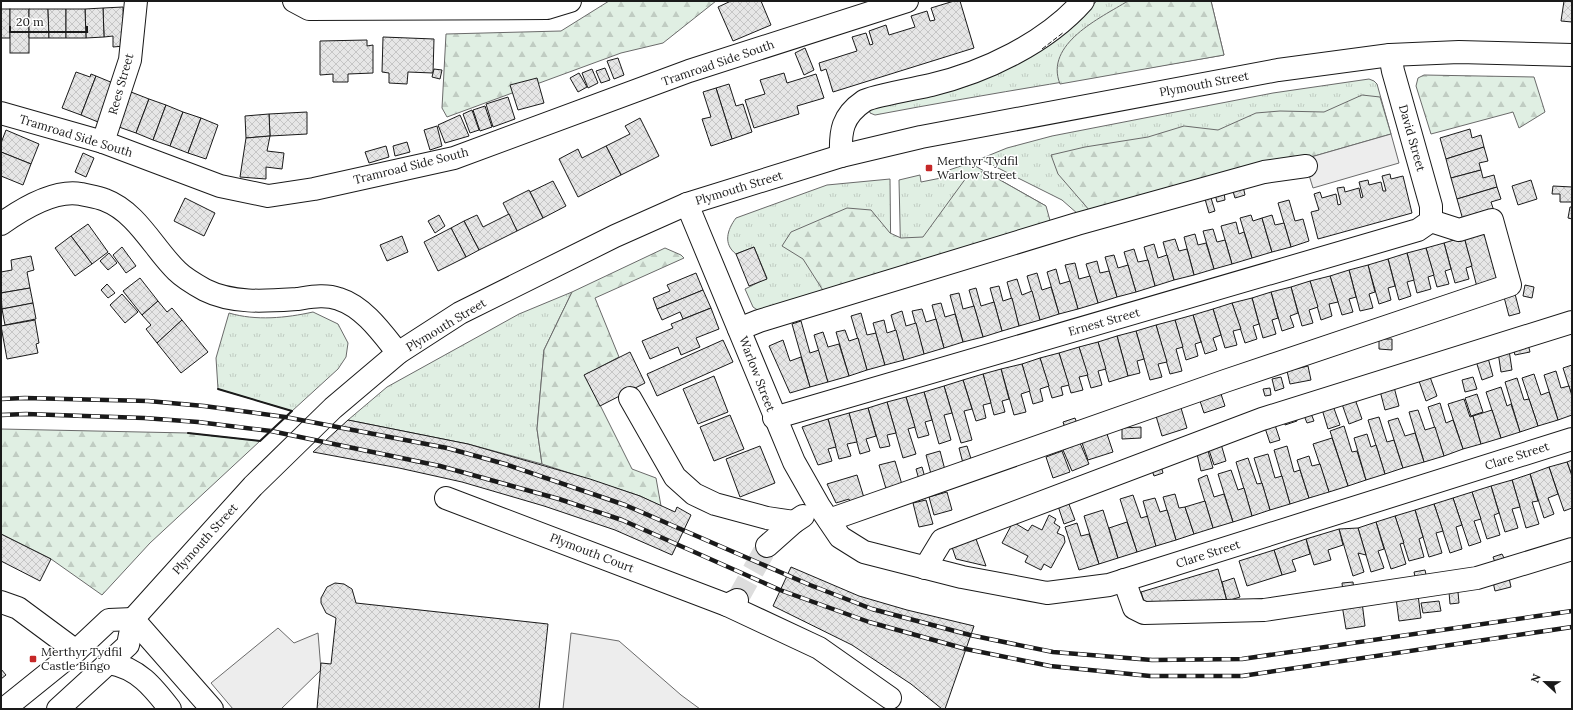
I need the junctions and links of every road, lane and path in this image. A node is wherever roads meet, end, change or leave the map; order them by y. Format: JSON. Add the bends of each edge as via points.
{"nodes":[{"id":1,"x":136,"y":1,"type":"edge"},
{"id":2,"x":294,"y":1,"type":"edge"},
{"id":3,"x":570,"y":1,"type":"edge"},
{"id":4,"x":907,"y":1,"type":"edge"},
{"id":5,"x":1083,"y":1,"type":"edge"},
{"id":6,"x":1572,"y":54,"type":"edge"},
{"id":7,"x":1390,"y":55,"type":"junction"},
{"id":8,"x":1,"y":113,"type":"edge"},
{"id":9,"x":103,"y":142,"type":"junction"},
{"id":10,"x":841,"y":156,"type":"junction"},
{"id":11,"x":1306,"y":166,"type":"dead end"},
{"id":12,"x":686,"y":204,"type":"junction"},
{"id":13,"x":1432,"y":221,"type":"junction"},
{"id":14,"x":1,"y":224,"type":"edge"},
{"id":15,"x":1572,"y":322,"type":"edge"},
{"id":16,"x":739,"y":329,"type":"junction"},
{"id":17,"x":398,"y":353,"type":"junction"},
{"id":18,"x":630,"y":398,"type":"dead end"},
{"id":19,"x":774,"y":418,"type":"junction"},
{"id":20,"x":1572,"y":438,"type":"edge"},
{"id":21,"x":446,"y":498,"type":"dead end"},
{"id":22,"x":829,"y":521,"type":"junction"},
{"id":23,"x":794,"y":522,"type":"junction"},
{"id":24,"x":767,"y":546,"type":"tunnel mouth"},
{"id":25,"x":1572,"y":549,"type":"edge"},
{"id":26,"x":925,"y":568,"type":"junction"},
{"id":27,"x":1124,"y":580,"type":"junction"},
{"id":28,"x":1,"y":602,"type":"edge"},
{"id":29,"x":133,"y":619,"type":"junction"},
{"id":30,"x":76,"y":651,"type":"junction"},
{"id":31,"x":109,"y":663,"type":"junction"},
{"id":32,"x":890,"y":698,"type":"dead end"},
{"id":33,"x":4,"y":709,"type":"edge"},
{"id":34,"x":58,"y":709,"type":"edge"},
{"id":35,"x":170,"y":709,"type":"edge"},
{"id":36,"x":212,"y":709,"type":"edge"}],
"edges":[{"from":1,"to":9,"type":"street","name":"Rees Street","via":[[130,60]]},
{"from":2,"to":3,"type":"street","via":[[309,9],[547,8]]},
{"from":4,"to":9,"type":"street","name":"Tramroad Side South","via":[[689,71],[454,158],[314,189],[268,196],[220,186]]},
{"from":5,"to":10,"type":"street","via":[[1029,45],[1003,59],[948,80],[865,100],[847,116],[840,135]]},
{"from":6,"to":7,"type":"street","name":"Plymouth Street","via":[[1459,52]]},
{"from":7,"to":10,"type":"street","name":"Plymouth Street","via":[[1278,70],[921,137]]},
{"from":7,"to":13,"type":"street","name":"David Street","via":[[1431,206]]},
{"from":8,"to":9,"type":"street","name":"Tramroad Side South"},
{"from":10,"to":12,"type":"street","name":"Plymouth Street"},
{"from":11,"to":16,"type":"street","via":[[1264,172],[1077,224]]},
{"from":12,"to":16,"type":"street","name":"Warlow Street"},
{"from":12,"to":17,"type":"street","name":"Plymouth Street","via":[[615,236],[460,313]]},
{"from":13,"to":19,"type":"street","name":"Ernest Street","via":[[1418,230]]},
{"from":13,"to":22,"type":"street","via":[[1459,230],[1492,220],[1510,285],[1225,381]]},
{"from":14,"to":17,"type":"street","via":[[16,213],[55,196],[79,194],[106,200],[126,213],[178,272],[206,290],[234,299],[255,301],[321,296],[339,299],[353,306],[377,326]]},
{"from":15,"to":26,"type":"street","via":[[1262,419],[942,540]]},
{"from":16,"to":19,"type":"street","name":"Warlow Street"},
{"from":17,"to":29,"type":"street","name":"Plymouth Street","via":[[333,408],[253,486]]},
{"from":18,"to":23,"type":"street","via":[[675,477],[694,494],[715,504],[767,518]]},
{"from":19,"to":22,"type":"street","name":"Warlow Street","via":[[794,462]]},
{"from":20,"to":27,"type":"street","name":"Clare Street"},
{"from":21,"to":32,"type":"street","name":"Plymouth Court","via":[[732,603],[819,648]]},
{"from":22,"to":23,"type":"street"},
{"from":22,"to":26,"type":"street","name":"Clare Street","via":[[864,552]]},
{"from":23,"to":24,"type":"street"},
{"from":25,"to":27,"type":"street","via":[[1477,578],[1264,610],[1144,613],[1134,608]]},
{"from":26,"to":27,"type":"street","name":"Clare Street","via":[[1047,592],[1109,585]]},
{"from":28,"to":30,"type":"street","via":[[18,608]]},
{"from":29,"to":30,"type":"street","via":[[110,620]]},
{"from":29,"to":31,"type":"street","via":[[128,645]]},
{"from":29,"to":36,"type":"street"},
{"from":30,"to":33,"type":"street"},
{"from":31,"to":34,"type":"street"},
{"from":31,"to":35,"type":"street","via":[[134,670]]}]}
